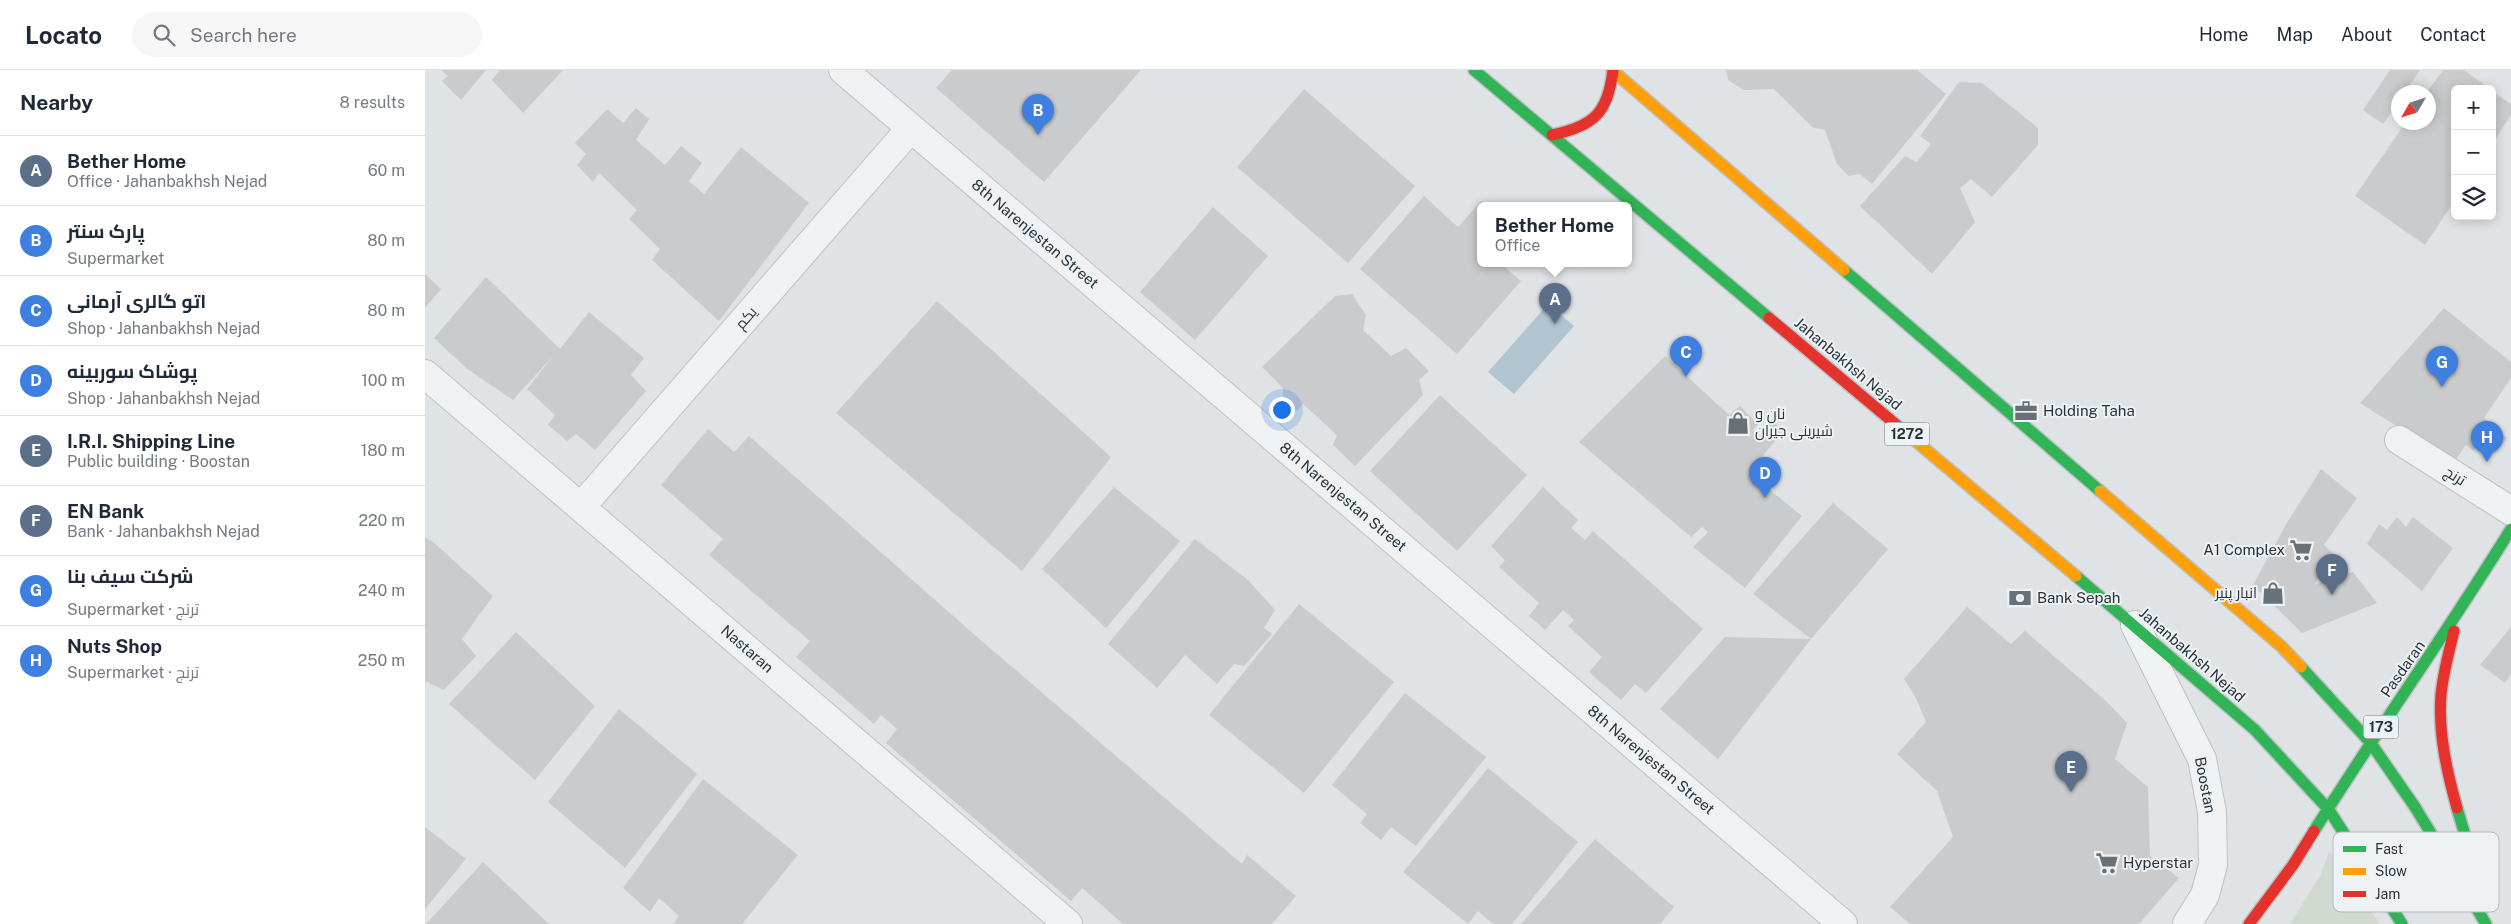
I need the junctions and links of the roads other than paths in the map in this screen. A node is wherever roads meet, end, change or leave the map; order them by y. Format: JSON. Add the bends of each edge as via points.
{"nodes":[{"id":1,"x":843,"y":70,"type":"edge"},
{"id":2,"x":1474,"y":70,"type":"edge"},
{"id":3,"x":1613,"y":70,"type":"edge"},
{"id":4,"x":911,"y":128,"type":"junction"},
{"id":5,"x":1552,"y":135,"type":"junction"},
{"id":6,"x":1632,"y":202,"type":"edge"},
{"id":7,"x":1632,"y":202,"type":"edge"},
{"id":8,"x":425,"y":374,"type":"edge"},
{"id":9,"x":2399,"y":440,"type":"dead end"},
{"id":10,"x":581,"y":508,"type":"junction"},
{"id":11,"x":2511,"y":512,"type":"edge"},
{"id":12,"x":2511,"y":529,"type":"edge"},
{"id":13,"x":2457,"y":616,"type":"junction"},
{"id":14,"x":2135,"y":625,"type":"junction"},
{"id":15,"x":2371,"y":742,"type":"junction"},
{"id":16,"x":2329,"y":810,"type":"junction"},
{"id":17,"x":2343,"y":832,"type":"edge"},
{"id":18,"x":2431,"y":832,"type":"edge"},
{"id":19,"x":2466,"y":832,"type":"edge"},
{"id":20,"x":2394,"y":912,"type":"edge"},
{"id":21,"x":2479,"y":912,"type":"edge"},
{"id":22,"x":1068,"y":924,"type":"edge"},
{"id":23,"x":1843,"y":924,"type":"edge"},
{"id":24,"x":2187,"y":924,"type":"edge"},
{"id":25,"x":2249,"y":924,"type":"edge"},
{"id":26,"x":2402,"y":924,"type":"edge"},
{"id":27,"x":2486,"y":924,"type":"edge"}],
"edges":[{"from":1,"to":4,"type":"street","name":"8th Narenjestan Street"},
{"from":2,"to":5,"type":"main road","name":"Jahanbakhsh Nejad","number":"1272"},
{"from":3,"to":5,"type":"main road","via":[[1611,92],[1599,115],[1578,131]]},
{"from":3,"to":15,"type":"main road","via":[[2281,646]]},
{"from":4,"to":10,"type":"street","name":"یکم"},
{"from":4,"to":23,"type":"street","name":"8th Narenjestan Street"},
{"from":5,"to":6,"type":"main road","name":"Jahanbakhsh Nejad","number":"1272"},
{"from":7,"to":14,"type":"main road","name":"Jahanbakhsh Nejad","number":"1272"},
{"from":8,"to":10,"type":"street","name":"Nastaran"},
{"from":9,"to":11,"type":"street","name":"ترنج"},
{"from":10,"to":22,"type":"street","name":"Nastaran"},
{"from":12,"to":13,"type":"main road","name":"Pasdaran","number":"173"},
{"from":13,"to":15,"type":"main road","name":"Pasdaran","number":"173"},
{"from":13,"to":19,"type":"main road","via":[[2441,703],[2443,741]]},
{"from":14,"to":16,"type":"main road","name":"Jahanbakhsh Nejad","number":"1272","via":[[2255,730]]},
{"from":14,"to":24,"type":"street","name":"Boostan","via":[[2202,759],[2210,803],[2213,865],[2205,895]]},
{"from":15,"to":16,"type":"main road","name":"Pasdaran","number":"173"},
{"from":15,"to":18,"type":"main road"},
{"from":16,"to":17,"type":"main road","name":"Jahanbakhsh Nejad"},
{"from":16,"to":25,"type":"main road","name":"Pasdaran","number":"173"},
{"from":20,"to":26,"type":"main road","name":"Jahanbakhsh Nejad"},
{"from":21,"to":27,"type":"main road"}]}
